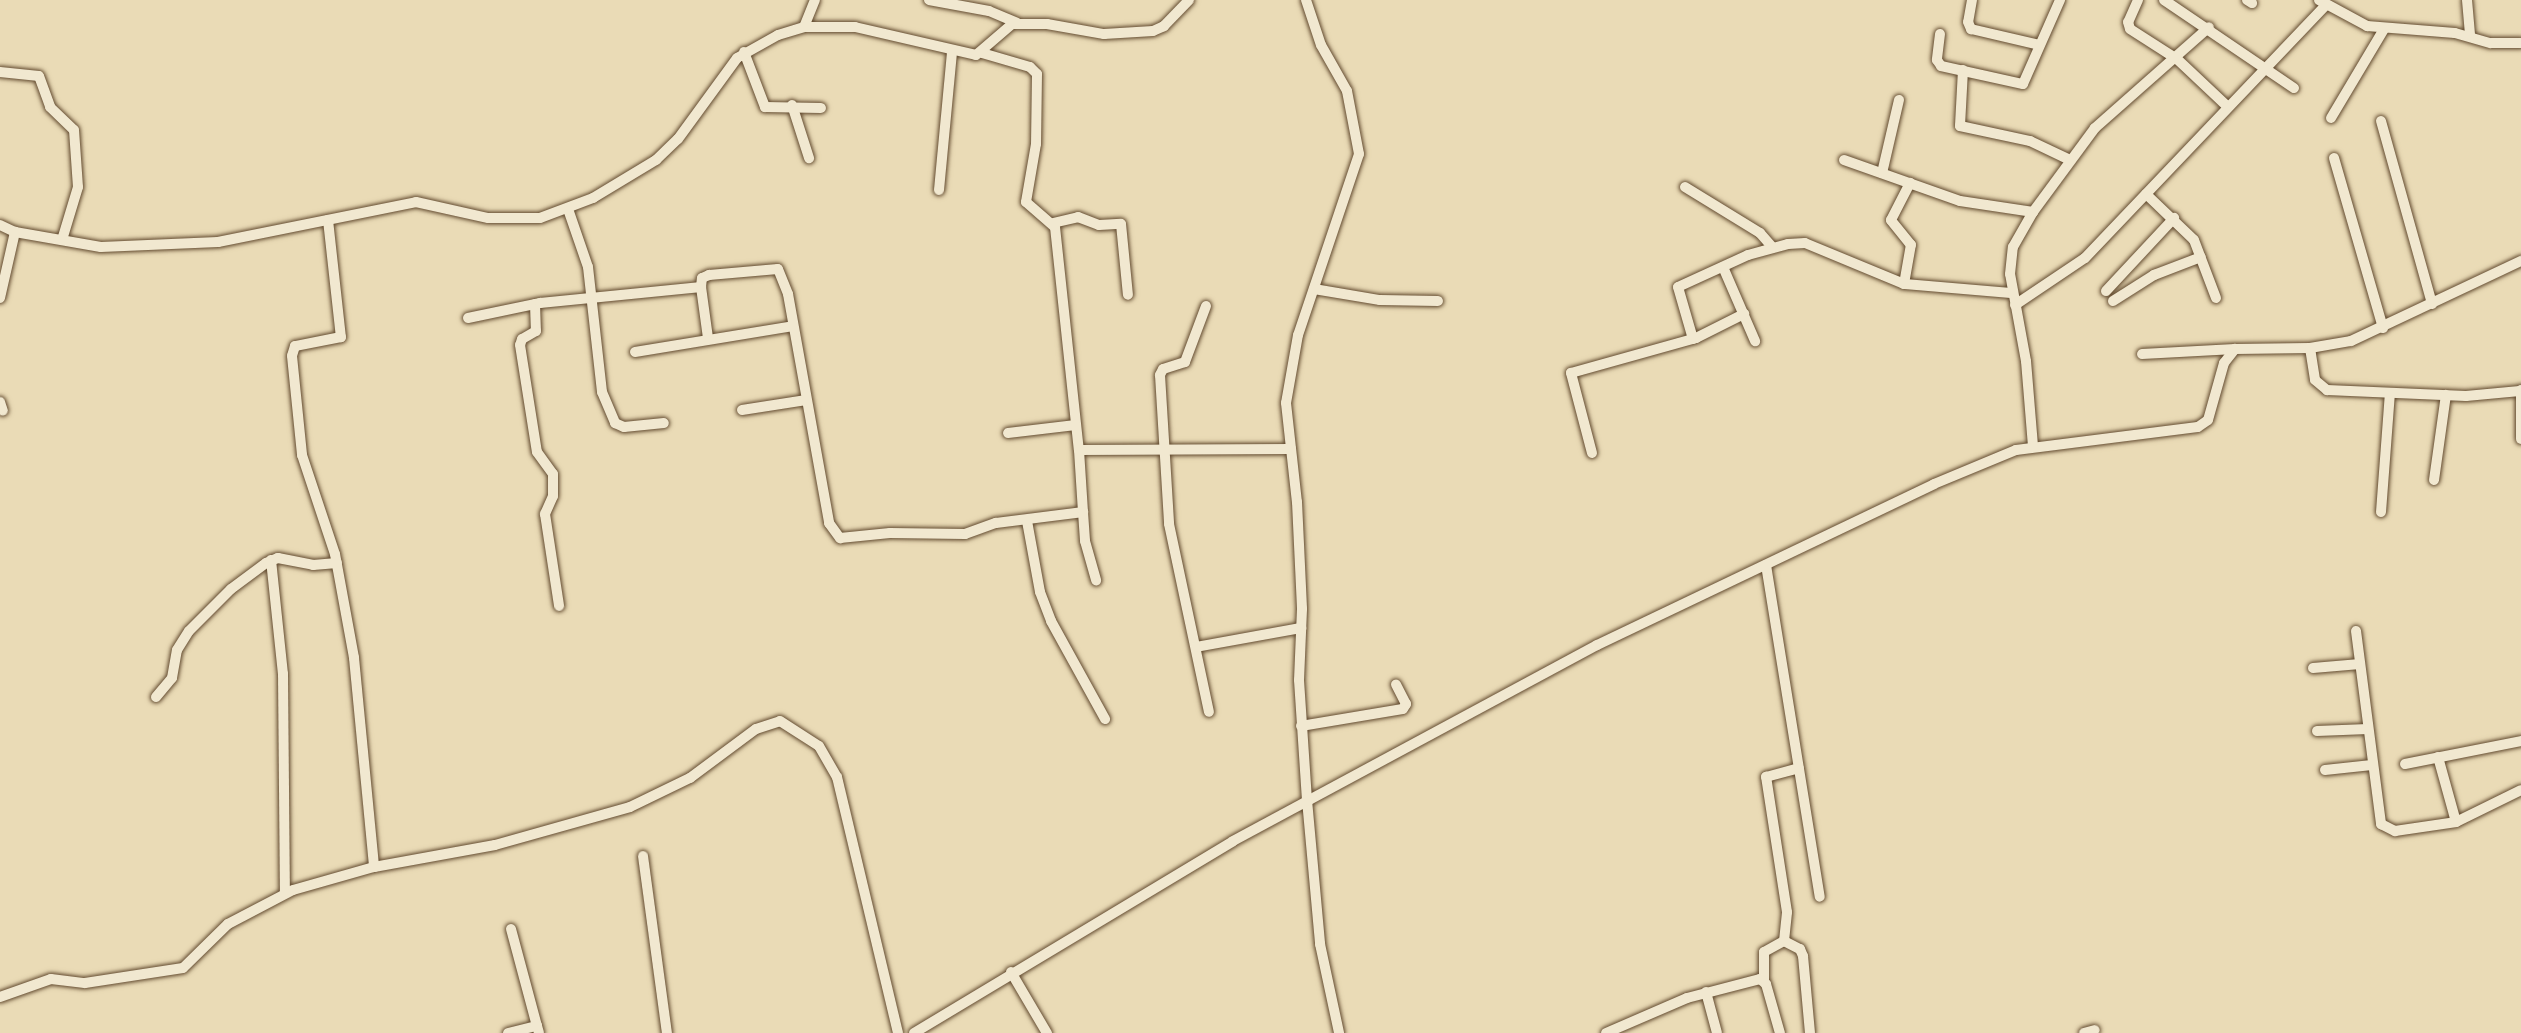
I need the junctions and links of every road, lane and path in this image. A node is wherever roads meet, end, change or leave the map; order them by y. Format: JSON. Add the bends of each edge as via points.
{"nodes":[{"id":1,"x":815,"y":0,"type":"edge"},
{"id":2,"x":929,"y":0,"type":"edge"},
{"id":3,"x":1189,"y":0,"type":"edge"},
{"id":4,"x":1306,"y":0,"type":"edge"},
{"id":5,"x":1972,"y":0,"type":"edge"},
{"id":6,"x":2060,"y":0,"type":"edge"},
{"id":7,"x":2138,"y":0,"type":"edge"},
{"id":8,"x":2164,"y":0,"type":"edge"},
{"id":9,"x":2467,"y":0,"type":"edge"},
{"id":10,"x":2322,"y":3,"type":"edge"},
{"id":11,"x":1017,"y":23,"type":"junction"},
{"id":12,"x":804,"y":27,"type":"junction"},
{"id":13,"x":2209,"y":27,"type":"junction"},
{"id":14,"x":2384,"y":29,"type":"junction"},
{"id":15,"x":1940,"y":34,"type":"dead end"},
{"id":16,"x":2470,"y":36,"type":"junction"},
{"id":17,"x":2521,"y":43,"type":"edge"},
{"id":18,"x":2039,"y":45,"type":"junction"},
{"id":19,"x":744,"y":52,"type":"junction"},
{"id":20,"x":952,"y":52,"type":"junction"},
{"id":21,"x":982,"y":53,"type":"junction"},
{"id":22,"x":2177,"y":59,"type":"junction"},
{"id":23,"x":1963,"y":69,"type":"junction"},
{"id":24,"x":2266,"y":70,"type":"junction"},
{"id":25,"x":0,"y":72,"type":"edge"},
{"id":26,"x":2294,"y":88,"type":"dead end"},
{"id":27,"x":1899,"y":100,"type":"dead end"},
{"id":28,"x":792,"y":105,"type":"junction"},
{"id":29,"x":2228,"y":107,"type":"junction"},
{"id":30,"x":821,"y":108,"type":"dead end"},
{"id":31,"x":2331,"y":118,"type":"dead end"},
{"id":32,"x":2381,"y":121,"type":"dead end"},
{"id":33,"x":809,"y":158,"type":"dead end"},
{"id":34,"x":2334,"y":158,"type":"dead end"},
{"id":35,"x":1844,"y":160,"type":"dead end"},
{"id":36,"x":2070,"y":160,"type":"junction"},
{"id":37,"x":1882,"y":173,"type":"junction"},
{"id":38,"x":1910,"y":183,"type":"junction"},
{"id":39,"x":1685,"y":187,"type":"dead end"},
{"id":40,"x":939,"y":190,"type":"dead end"},
{"id":41,"x":2146,"y":194,"type":"junction"},
{"id":42,"x":568,"y":209,"type":"junction"},
{"id":43,"x":2033,"y":212,"type":"junction"},
{"id":44,"x":2174,"y":218,"type":"junction"},
{"id":45,"x":328,"y":220,"type":"junction"},
{"id":46,"x":1053,"y":223,"type":"junction"},
{"id":47,"x":0,"y":225,"type":"edge"},
{"id":48,"x":15,"y":232,"type":"junction"},
{"id":49,"x":62,"y":240,"type":"junction"},
{"id":50,"x":1772,"y":247,"type":"junction"},
{"id":51,"x":2201,"y":257,"type":"junction"},
{"id":52,"x":2521,"y":261,"type":"edge"},
{"id":53,"x":1723,"y":267,"type":"junction"},
{"id":54,"x":1904,"y":284,"type":"junction"},
{"id":55,"x":701,"y":287,"type":"junction"},
{"id":56,"x":1314,"y":289,"type":"junction"},
{"id":57,"x":2106,"y":291,"type":"dead end"},
{"id":58,"x":2012,"y":293,"type":"junction"},
{"id":59,"x":1128,"y":295,"type":"dead end"},
{"id":60,"x":592,"y":296,"type":"junction"},
{"id":61,"x":0,"y":298,"type":"edge"},
{"id":62,"x":2216,"y":298,"type":"dead end"},
{"id":63,"x":1438,"y":301,"type":"dead end"},
{"id":64,"x":2113,"y":301,"type":"dead end"},
{"id":65,"x":535,"y":304,"type":"junction"},
{"id":66,"x":2432,"y":304,"type":"junction"},
{"id":67,"x":2015,"y":305,"type":"junction"},
{"id":68,"x":1206,"y":306,"type":"dead end"},
{"id":69,"x":1744,"y":314,"type":"junction"},
{"id":70,"x":468,"y":318,"type":"dead end"},
{"id":71,"x":793,"y":326,"type":"junction"},
{"id":72,"x":2383,"y":328,"type":"junction"},
{"id":73,"x":708,"y":338,"type":"junction"},
{"id":74,"x":1693,"y":340,"type":"junction"},
{"id":75,"x":1755,"y":341,"type":"dead end"},
{"id":76,"x":2310,"y":348,"type":"junction"},
{"id":77,"x":2235,"y":349,"type":"junction"},
{"id":78,"x":635,"y":352,"type":"dead end"},
{"id":79,"x":2142,"y":354,"type":"dead end"},
{"id":80,"x":2521,"y":391,"type":"edge"},
{"id":81,"x":2390,"y":393,"type":"junction"},
{"id":82,"x":2446,"y":396,"type":"junction"},
{"id":83,"x":806,"y":400,"type":"junction"},
{"id":84,"x":742,"y":410,"type":"dead end"},
{"id":85,"x":664,"y":423,"type":"dead end"},
{"id":86,"x":1076,"y":425,"type":"junction"},
{"id":87,"x":1008,"y":433,"type":"dead end"},
{"id":88,"x":2521,"y":439,"type":"edge"},
{"id":89,"x":2034,"y":446,"type":"junction"},
{"id":90,"x":1291,"y":449,"type":"junction"},
{"id":91,"x":1079,"y":450,"type":"junction"},
{"id":92,"x":1164,"y":450,"type":"junction"},
{"id":93,"x":1592,"y":453,"type":"dead end"},
{"id":94,"x":2434,"y":480,"type":"dead end"},
{"id":95,"x":1083,"y":512,"type":"junction"},
{"id":96,"x":2381,"y":512,"type":"dead end"},
{"id":97,"x":1027,"y":521,"type":"junction"},
{"id":98,"x":336,"y":558,"type":"junction"},
{"id":99,"x":271,"y":560,"type":"junction"},
{"id":100,"x":1766,"y":565,"type":"junction"},
{"id":101,"x":1096,"y":580,"type":"dead end"},
{"id":102,"x":559,"y":606,"type":"dead end"},
{"id":103,"x":1301,"y":628,"type":"junction"},
{"id":104,"x":2356,"y":631,"type":"dead end"},
{"id":105,"x":1196,"y":647,"type":"junction"},
{"id":106,"x":2360,"y":664,"type":"junction"},
{"id":107,"x":2313,"y":668,"type":"dead end"},
{"id":108,"x":1396,"y":684,"type":"dead end"},
{"id":109,"x":156,"y":697,"type":"dead end"},
{"id":110,"x":1209,"y":712,"type":"dead end"},
{"id":111,"x":1105,"y":719,"type":"dead end"},
{"id":112,"x":1301,"y":726,"type":"junction"},
{"id":113,"x":2368,"y":729,"type":"junction"},
{"id":114,"x":2317,"y":731,"type":"dead end"},
{"id":115,"x":2521,"y":741,"type":"edge"},
{"id":116,"x":2438,"y":757,"type":"junction"},
{"id":117,"x":2405,"y":764,"type":"dead end"},
{"id":118,"x":2372,"y":765,"type":"junction"},
{"id":119,"x":1799,"y":768,"type":"junction"},
{"id":120,"x":2325,"y":770,"type":"dead end"},
{"id":121,"x":2521,"y":790,"type":"edge"},
{"id":122,"x":1307,"y":800,"type":"junction"},
{"id":123,"x":2456,"y":822,"type":"junction"},
{"id":124,"x":643,"y":856,"type":"dead end"},
{"id":125,"x":374,"y":867,"type":"junction"},
{"id":126,"x":285,"y":894,"type":"junction"},
{"id":127,"x":1820,"y":897,"type":"dead end"},
{"id":128,"x":511,"y":929,"type":"dead end"},
{"id":129,"x":1784,"y":941,"type":"junction"},
{"id":130,"x":1011,"y":972,"type":"junction"},
{"id":131,"x":1764,"y":980,"type":"junction"},
{"id":132,"x":1706,"y":992,"type":"junction"},
{"id":133,"x":0,"y":996,"type":"edge"},
{"id":134,"x":538,"y":1029,"type":"edge"},
{"id":135,"x":508,"y":1033,"type":"edge"},
{"id":136,"x":667,"y":1033,"type":"edge"},
{"id":137,"x":898,"y":1033,"type":"edge"},
{"id":138,"x":914,"y":1033,"type":"edge"},
{"id":139,"x":1047,"y":1033,"type":"edge"},
{"id":140,"x":1339,"y":1033,"type":"edge"},
{"id":141,"x":1606,"y":1033,"type":"edge"},
{"id":142,"x":1717,"y":1033,"type":"edge"},
{"id":143,"x":1780,"y":1033,"type":"edge"},
{"id":144,"x":1810,"y":1033,"type":"edge"}],
"edges":[{"from":1,"to":12,"type":"street"},
{"from":2,"to":11,"type":"street","via":[[989,11]]},
{"from":3,"to":11,"type":"street","via":[[1153,31],[1104,34]]},
{"from":4,"to":56,"type":"street","via":[[1320,40],[1347,91],[1359,154]]},
{"from":5,"to":18,"type":"street","via":[[1971,29]]},
{"from":6,"to":18,"type":"street"},
{"from":7,"to":22,"type":"street","via":[[2128,22],[2130,29]]},
{"from":8,"to":13,"type":"street"},
{"from":9,"to":16,"type":"street"},
{"from":10,"to":14,"type":"street"},
{"from":10,"to":24,"type":"street"},
{"from":11,"to":21,"type":"street"},
{"from":12,"to":19,"type":"street"},
{"from":12,"to":20,"type":"street","via":[[855,27]]},
{"from":13,"to":22,"type":"street"},
{"from":13,"to":24,"type":"street"},
{"from":14,"to":16,"type":"street"},
{"from":14,"to":31,"type":"street"},
{"from":15,"to":23,"type":"street","via":[[1938,63]]},
{"from":16,"to":17,"type":"street","via":[[2491,43]]},
{"from":18,"to":23,"type":"street","via":[[2023,84]]},
{"from":19,"to":28,"type":"street","via":[[765,107]]},
{"from":19,"to":42,"type":"street","via":[[678,139],[656,160]]},
{"from":20,"to":21,"type":"street"},
{"from":20,"to":40,"type":"street"},
{"from":21,"to":46,"type":"street","via":[[1035,69],[1036,144],[1026,202],[1032,212]]},
{"from":22,"to":29,"type":"street"},
{"from":22,"to":36,"type":"street","via":[[2114,110]]},
{"from":23,"to":36,"type":"street","via":[[1960,127],[2030,141]]},
{"from":24,"to":26,"type":"street"},
{"from":24,"to":29,"type":"street"},
{"from":25,"to":49,"type":"street","via":[[25,72],[42,78],[50,107],[74,131],[78,187]]},
{"from":27,"to":37,"type":"street"},
{"from":28,"to":30,"type":"street"},
{"from":28,"to":33,"type":"street"},
{"from":29,"to":41,"type":"street"},
{"from":32,"to":66,"type":"street"},
{"from":34,"to":72,"type":"street"},
{"from":35,"to":37,"type":"street"},
{"from":36,"to":43,"type":"street"},
{"from":37,"to":38,"type":"street"},
{"from":38,"to":43,"type":"street","via":[[1960,201]]},
{"from":38,"to":54,"type":"street","via":[[1891,220],[1911,245]]},
{"from":39,"to":50,"type":"street","via":[[1760,233]]},
{"from":41,"to":44,"type":"street"},
{"from":41,"to":67,"type":"street","via":[[2085,258]]},
{"from":42,"to":45,"type":"street","via":[[515,221],[416,202]]},
{"from":42,"to":60,"type":"street"},
{"from":43,"to":58,"type":"street","via":[[2013,247]]},
{"from":44,"to":51,"type":"street","via":[[2194,240]]},
{"from":44,"to":57,"type":"street"},
{"from":45,"to":49,"type":"street","via":[[178,245],[101,247]]},
{"from":45,"to":98,"type":"street","via":[[341,337],[295,346],[292,356],[302,455]]},
{"from":46,"to":59,"type":"street","via":[[1078,217],[1099,225],[1121,224]]},
{"from":46,"to":86,"type":"street"},
{"from":47,"to":48,"type":"street"},
{"from":48,"to":49,"type":"street"},
{"from":48,"to":61,"type":"street"},
{"from":50,"to":53,"type":"street"},
{"from":50,"to":54,"type":"street","via":[[1805,243]]},
{"from":51,"to":62,"type":"street"},
{"from":51,"to":64,"type":"street","via":[[2154,275]]},
{"from":52,"to":66,"type":"street"},
{"from":53,"to":69,"type":"street"},
{"from":53,"to":74,"type":"street","via":[[1678,287]]},
{"from":54,"to":58,"type":"street"},
{"from":55,"to":60,"type":"street"},
{"from":55,"to":71,"type":"street","via":[[702,278],[709,275],[778,269],[786,285]]},
{"from":55,"to":73,"type":"street"},
{"from":56,"to":63,"type":"street","via":[[1380,300]]},
{"from":56,"to":90,"type":"street","via":[[1290,368],[1286,403]]},
{"from":58,"to":67,"type":"street"},
{"from":60,"to":65,"type":"street"},
{"from":60,"to":85,"type":"street","via":[[602,392],[615,423],[624,427]]},
{"from":65,"to":70,"type":"street"},
{"from":65,"to":102,"type":"street","via":[[536,331],[522,338],[520,345],[537,452],[553,474],[553,496],[545,514]]},
{"from":66,"to":72,"type":"street"},
{"from":67,"to":89,"type":"street"},
{"from":68,"to":92,"type":"street","via":[[1185,362],[1161,371]]},
{"from":69,"to":74,"type":"street"},
{"from":69,"to":75,"type":"street"},
{"from":71,"to":73,"type":"street"},
{"from":71,"to":83,"type":"street"},
{"from":72,"to":76,"type":"street","via":[[2351,341]]},
{"from":73,"to":78,"type":"street"},
{"from":74,"to":93,"type":"street","via":[[1571,373]]},
{"from":76,"to":77,"type":"street"},
{"from":76,"to":81,"type":"street","via":[[2319,386]]},
{"from":77,"to":79,"type":"street"},
{"from":77,"to":89,"type":"street","via":[[2224,363],[2208,420],[2197,427]]},
{"from":80,"to":82,"type":"street"},
{"from":80,"to":88,"type":"street"},
{"from":81,"to":82,"type":"street"},
{"from":81,"to":96,"type":"street"},
{"from":82,"to":94,"type":"street"},
{"from":83,"to":84,"type":"street"},
{"from":83,"to":97,"type":"street","via":[[829,523],[836,536],[965,534],[996,523]]},
{"from":86,"to":87,"type":"street"},
{"from":86,"to":91,"type":"street"},
{"from":89,"to":100,"type":"street","via":[[1934,484]]},
{"from":90,"to":92,"type":"street"},
{"from":90,"to":103,"type":"street"},
{"from":91,"to":92,"type":"street"},
{"from":91,"to":95,"type":"street"},
{"from":92,"to":105,"type":"street","via":[[1169,524]]},
{"from":95,"to":97,"type":"street"},
{"from":95,"to":101,"type":"street"},
{"from":97,"to":111,"type":"street","via":[[1038,582],[1051,621]]},
{"from":98,"to":99,"type":"street"},
{"from":98,"to":125,"type":"street","via":[[357,680]]},
{"from":99,"to":109,"type":"street","via":[[231,589],[189,631],[177,650],[172,678]]},
{"from":99,"to":126,"type":"street","via":[[282,664]]},
{"from":100,"to":119,"type":"street"},
{"from":100,"to":122,"type":"street","via":[[1597,645]]},
{"from":103,"to":105,"type":"street"},
{"from":103,"to":112,"type":"street"},
{"from":104,"to":106,"type":"street"},
{"from":105,"to":110,"type":"street"},
{"from":106,"to":107,"type":"street"},
{"from":106,"to":113,"type":"street"},
{"from":108,"to":112,"type":"street","via":[[1406,704],[1403,709]]},
{"from":112,"to":122,"type":"street"},
{"from":113,"to":114,"type":"street"},
{"from":113,"to":118,"type":"street"},
{"from":115,"to":116,"type":"street"},
{"from":116,"to":117,"type":"street"},
{"from":116,"to":123,"type":"street"},
{"from":118,"to":120,"type":"street"},
{"from":118,"to":123,"type":"street","via":[[2378,814],[2387,830]]},
{"from":119,"to":127,"type":"street"},
{"from":119,"to":129,"type":"street","via":[[1766,777],[1787,912]]},
{"from":121,"to":123,"type":"street"},
{"from":122,"to":130,"type":"street"},
{"from":122,"to":140,"type":"street","via":[[1320,944]]},
{"from":124,"to":136,"type":"street"},
{"from":125,"to":126,"type":"street"},
{"from":125,"to":137,"type":"street","via":[[495,845],[630,807],[690,778],[756,729],[780,721],[818,746],[837,777]]},
{"from":126,"to":133,"type":"street","via":[[228,924],[183,968],[75,983],[51,979]]},
{"from":128,"to":134,"type":"street"},
{"from":129,"to":131,"type":"street","via":[[1764,952]]},
{"from":129,"to":144,"type":"street","via":[[1800,949],[1803,956]]},
{"from":130,"to":138,"type":"street"},
{"from":130,"to":139,"type":"street"},
{"from":131,"to":132,"type":"street"},
{"from":131,"to":143,"type":"street"},
{"from":132,"to":141,"type":"street"},
{"from":132,"to":142,"type":"street"},
{"from":134,"to":135,"type":"street"}]}
